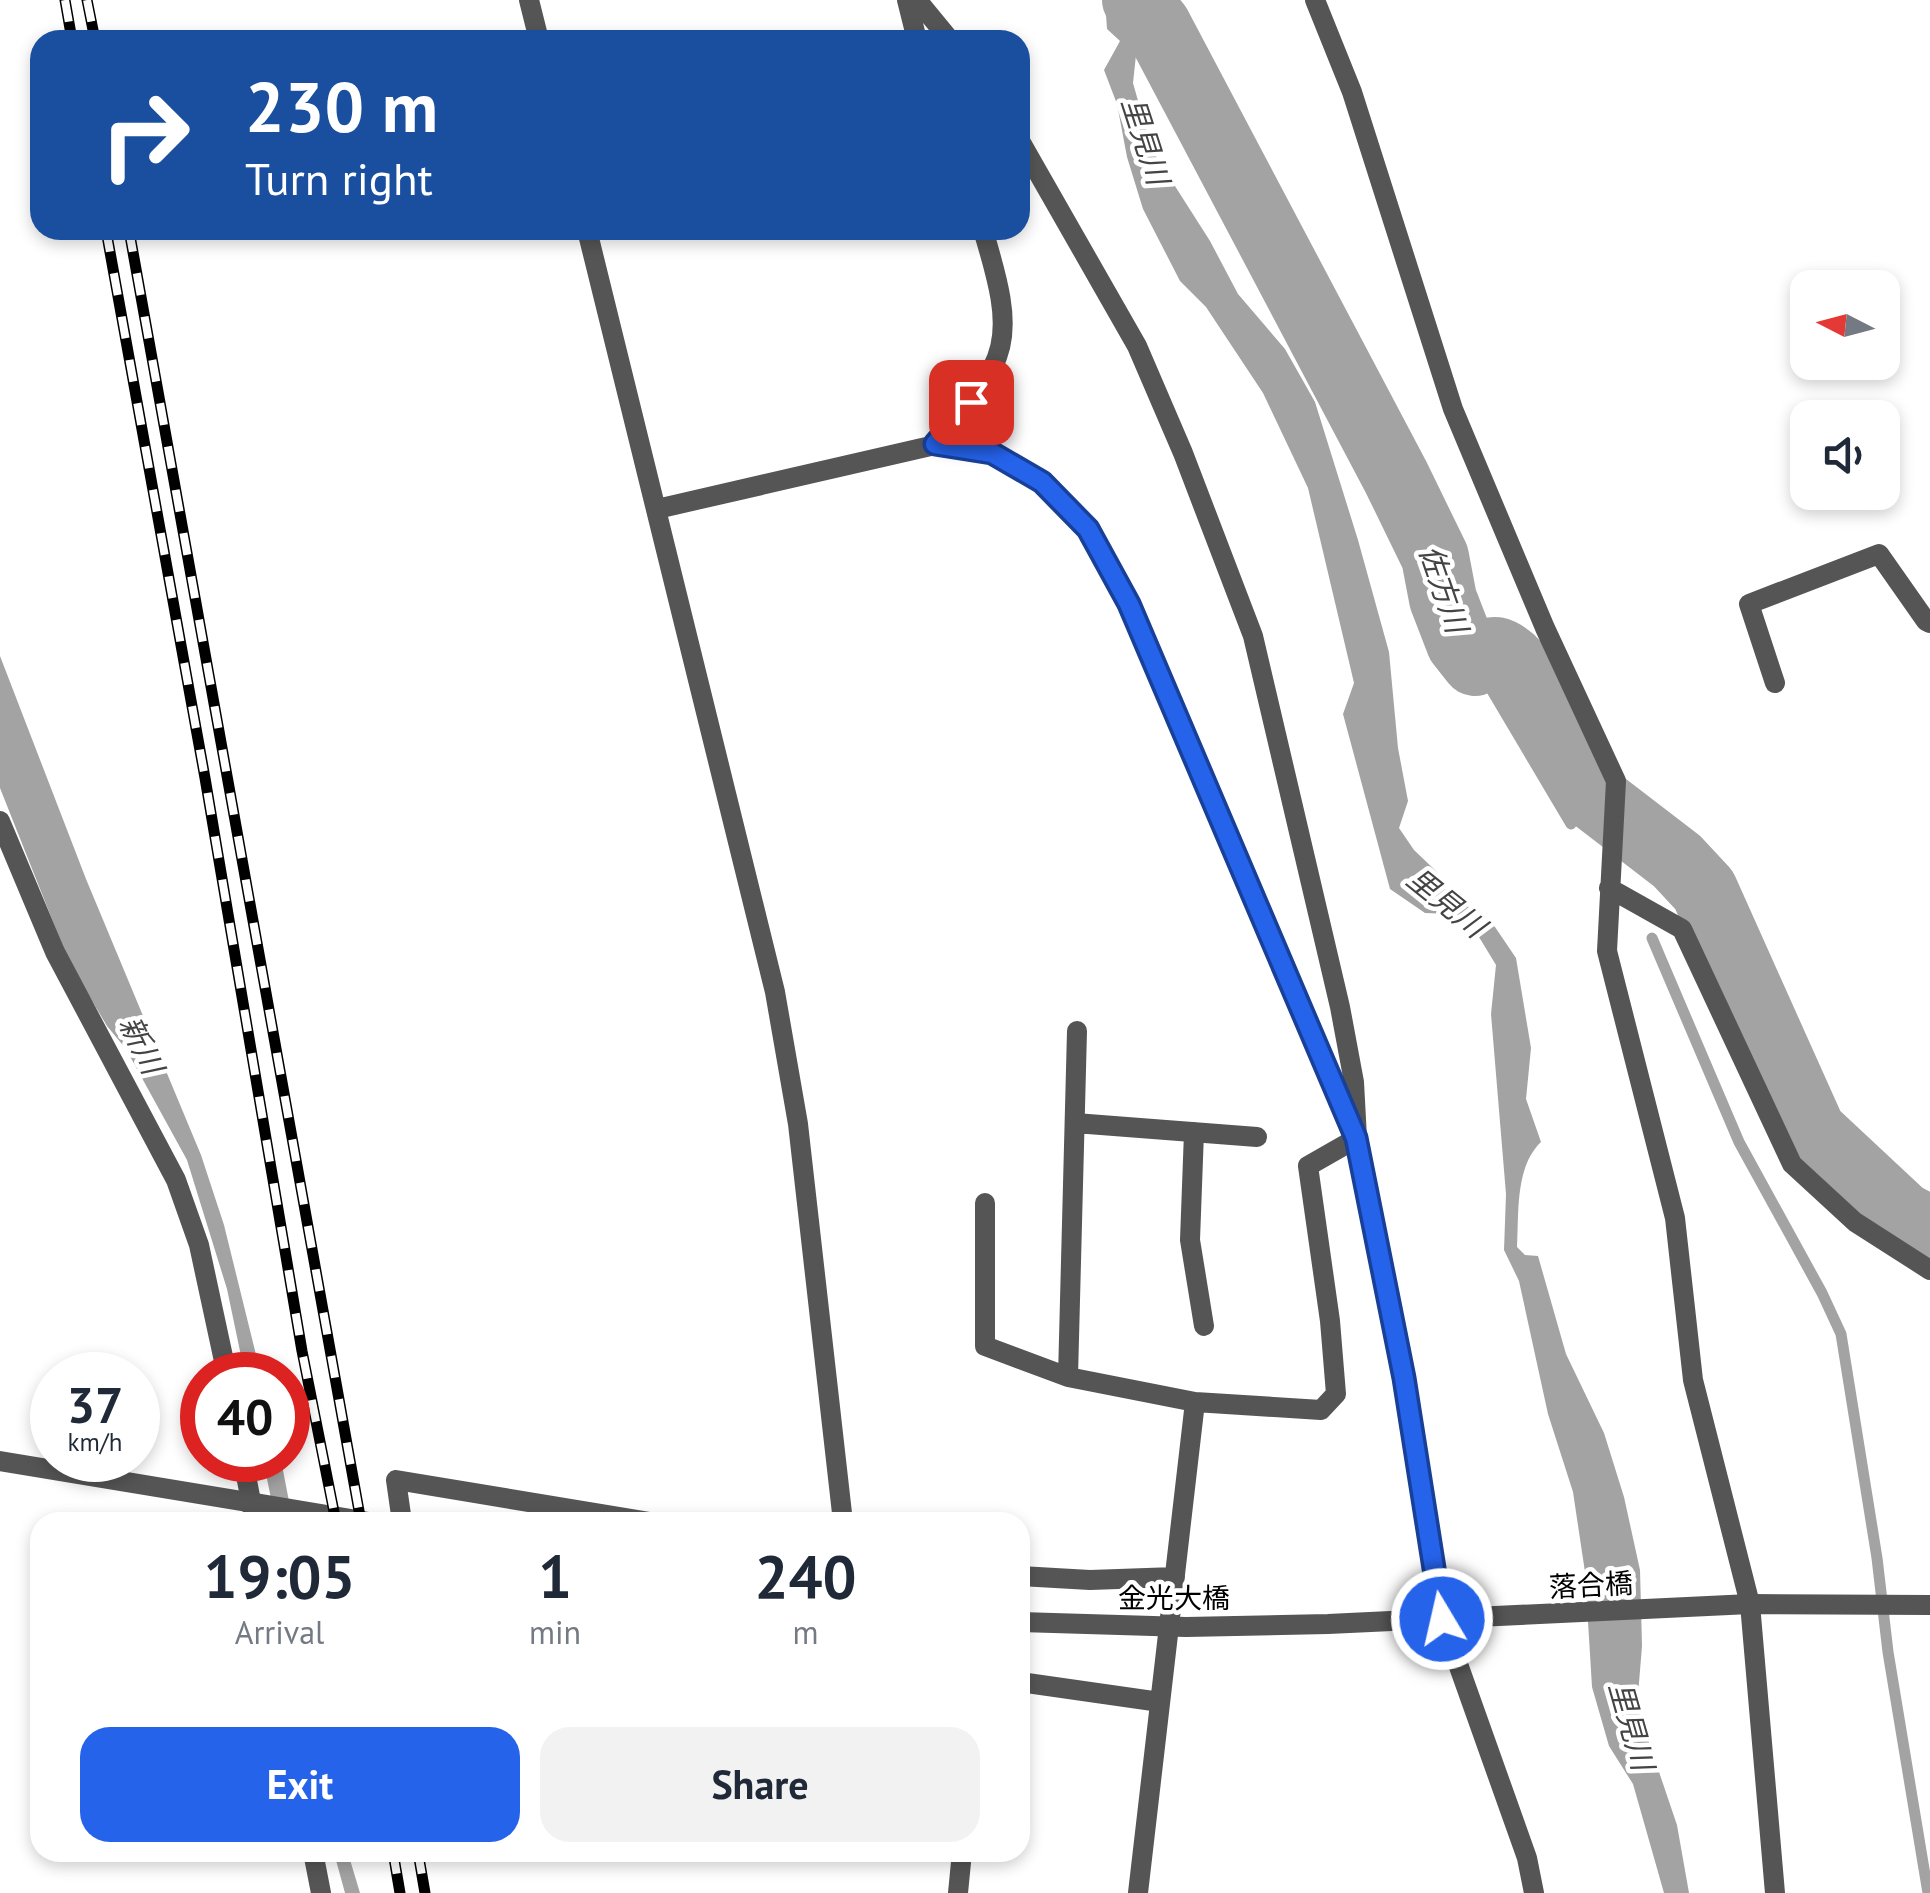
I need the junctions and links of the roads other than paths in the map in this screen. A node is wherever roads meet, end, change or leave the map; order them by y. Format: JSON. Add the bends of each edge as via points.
{"nodes":[{"id":1,"x":528,"y":0,"type":"edge"},
{"id":2,"x":907,"y":0,"type":"edge"},
{"id":3,"x":918,"y":0,"type":"edge"},
{"id":4,"x":1315,"y":0,"type":"edge"},
{"id":5,"x":536,"y":30,"type":"edge"},
{"id":6,"x":915,"y":30,"type":"edge"},
{"id":7,"x":942,"y":30,"type":"edge"},
{"id":8,"x":1030,"y":156,"type":"edge"},
{"id":9,"x":590,"y":240,"type":"edge"},
{"id":10,"x":986,"y":240,"type":"edge"},
{"id":11,"x":935,"y":444,"type":"junction"},
{"id":12,"x":658,"y":509,"type":"junction"},
{"id":13,"x":1930,"y":623,"type":"edge"},
{"id":14,"x":1775,"y":683,"type":"dead end"},
{"id":15,"x":0,"y":821,"type":"edge"},
{"id":16,"x":1609,"y":888,"type":"junction"},
{"id":17,"x":1078,"y":1031,"type":"dead end"},
{"id":18,"x":1075,"y":1122,"type":"junction"},
{"id":19,"x":1194,"y":1132,"type":"junction"},
{"id":20,"x":1257,"y":1138,"type":"dead end"},
{"id":21,"x":1356,"y":1138,"type":"junction"},
{"id":22,"x":985,"y":1203,"type":"dead end"},
{"id":23,"x":1930,"y":1270,"type":"edge"},
{"id":24,"x":1204,"y":1326,"type":"dead end"},
{"id":25,"x":222,"y":1352,"type":"edge"},
{"id":26,"x":1068,"y":1377,"type":"junction"},
{"id":27,"x":1195,"y":1402,"type":"junction"},
{"id":28,"x":0,"y":1461,"type":"edge"},
{"id":29,"x":247,"y":1482,"type":"edge"},
{"id":30,"x":253,"y":1512,"type":"edge"},
{"id":31,"x":309,"y":1512,"type":"edge"},
{"id":32,"x":401,"y":1512,"type":"edge"},
{"id":33,"x":590,"y":1512,"type":"edge"},
{"id":34,"x":842,"y":1512,"type":"edge"},
{"id":35,"x":1030,"y":1577,"type":"edge"},
{"id":36,"x":1176,"y":1577,"type":"junction"},
{"id":37,"x":1750,"y":1604,"type":"junction"},
{"id":38,"x":1930,"y":1605,"type":"edge"},
{"id":39,"x":1442,"y":1619,"type":"junction"},
{"id":40,"x":1030,"y":1622,"type":"edge"},
{"id":41,"x":1030,"y":1683,"type":"edge"},
{"id":42,"x":1160,"y":1702,"type":"junction"},
{"id":43,"x":316,"y":1862,"type":"edge"},
{"id":44,"x":961,"y":1862,"type":"edge"},
{"id":45,"x":321,"y":1893,"type":"edge"},
{"id":46,"x":958,"y":1893,"type":"edge"},
{"id":47,"x":1138,"y":1893,"type":"edge"},
{"id":48,"x":1534,"y":1893,"type":"edge"},
{"id":49,"x":1775,"y":1893,"type":"edge"}],
"edges":[{"from":1,"to":5,"type":"street"},
{"from":2,"to":6,"type":"street"},
{"from":3,"to":7,"type":"street"},
{"from":4,"to":16,"type":"street","via":[[1352,92],[1453,410],[1616,781]]},
{"from":8,"to":21,"type":"street","via":[[1138,346],[1253,636],[1340,1006]]},
{"from":9,"to":12,"type":"street"},
{"from":10,"to":11,"type":"street","via":[[1005,323],[999,358]]},
{"from":11,"to":12,"type":"street"},
{"from":11,"to":21,"type":"street","via":[[992,453],[1042,482],[1088,529],[1129,604]]},
{"from":12,"to":34,"type":"street","via":[[776,992],[798,1124]]},
{"from":13,"to":14,"type":"street","via":[[1880,554],[1749,604]]},
{"from":15,"to":25,"type":"street","via":[[55,952],[176,1180],[200,1245]]},
{"from":16,"to":23,"type":"street","via":[[1682,929],[1792,1164],[1855,1222]]},
{"from":16,"to":37,"type":"street","via":[[1607,952],[1675,1218],[1693,1380]]},
{"from":17,"to":18,"type":"street"},
{"from":18,"to":19,"type":"street"},
{"from":18,"to":26,"type":"street"},
{"from":19,"to":20,"type":"street"},
{"from":19,"to":24,"type":"street","via":[[1190,1240]]},
{"from":21,"to":27,"type":"street","via":[[1308,1166],[1336,1394],[1321,1410]]},
{"from":21,"to":39,"type":"street","via":[[1404,1378]]},
{"from":22,"to":26,"type":"street","via":[[984,1346]]},
{"from":26,"to":27,"type":"street"},
{"from":27,"to":36,"type":"street"},
{"from":28,"to":31,"type":"street"},
{"from":29,"to":30,"type":"street"},
{"from":32,"to":33,"type":"street","via":[[396,1480]]},
{"from":35,"to":36,"type":"street"},
{"from":36,"to":42,"type":"street"},
{"from":37,"to":38,"type":"street","name":"落合橋"},
{"from":37,"to":39,"type":"street","name":"落合橋"},
{"from":37,"to":49,"type":"street"},
{"from":39,"to":40,"type":"street","name":"金光大橋","via":[[1186,1627]]},
{"from":39,"to":48,"type":"street"},
{"from":41,"to":42,"type":"street"},
{"from":42,"to":47,"type":"street"},
{"from":43,"to":45,"type":"street"},
{"from":44,"to":46,"type":"street"}]}
